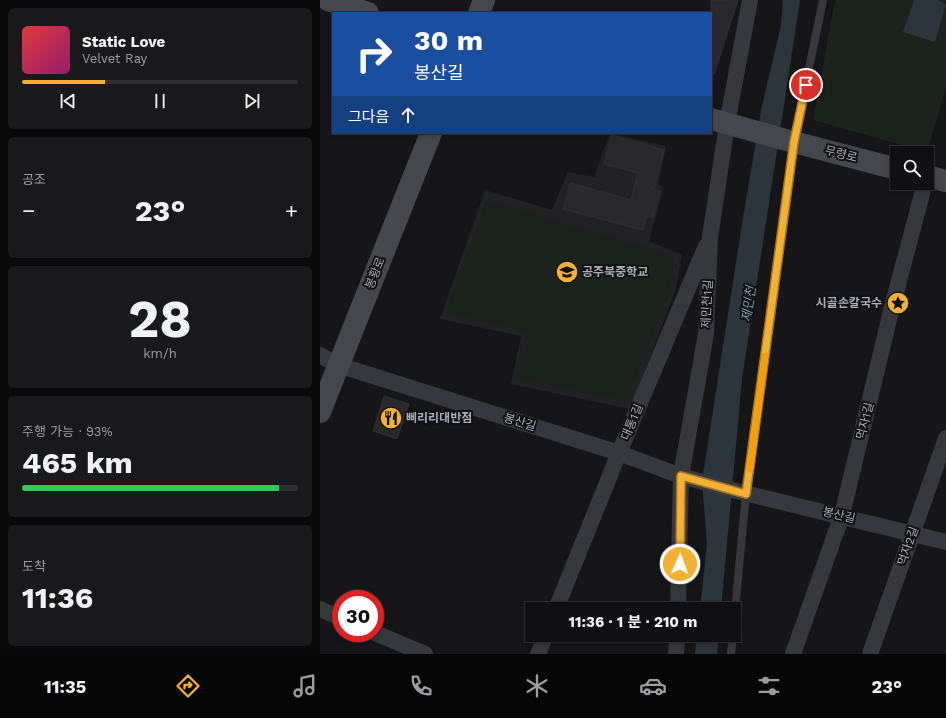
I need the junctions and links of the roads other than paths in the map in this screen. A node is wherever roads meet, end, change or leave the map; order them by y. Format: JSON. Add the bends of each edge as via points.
{"nodes":[{"id":1,"x":328,"y":0,"type":"edge"},
{"id":2,"x":484,"y":0,"type":"edge"},
{"id":3,"x":750,"y":0,"type":"edge"},
{"id":4,"x":823,"y":0,"type":"edge"},
{"id":5,"x":365,"y":12,"type":"edge"},
{"id":6,"x":479,"y":12,"type":"edge"},
{"id":7,"x":724,"y":123,"type":"edge"},
{"id":8,"x":431,"y":134,"type":"edge"},
{"id":9,"x":790,"y":141,"type":"junction"},
{"id":10,"x":890,"y":166,"type":"edge"},
{"id":11,"x":938,"y":179,"type":"edge"},
{"id":12,"x":710,"y":237,"type":"junction"},
{"id":13,"x":329,"y":360,"type":"edge"},
{"id":14,"x":320,"y":412,"type":"edge"},
{"id":15,"x":946,"y":438,"type":"edge"},
{"id":16,"x":619,"y":453,"type":"junction"},
{"id":17,"x":682,"y":476,"type":"junction"},
{"id":18,"x":741,"y":492,"type":"junction"},
{"id":19,"x":842,"y":515,"type":"junction"},
{"id":20,"x":912,"y":532,"type":"junction"},
{"id":21,"x":946,"y":542,"type":"edge"},
{"id":22,"x":559,"y":602,"type":"edge"},
{"id":23,"x":678,"y":602,"type":"edge"},
{"id":24,"x":735,"y":602,"type":"edge"},
{"id":25,"x":320,"y":609,"type":"edge"},
{"id":26,"x":332,"y":614,"type":"edge"},
{"id":27,"x":384,"y":637,"type":"edge"},
{"id":28,"x":543,"y":642,"type":"edge"},
{"id":29,"x":677,"y":642,"type":"edge"},
{"id":30,"x":732,"y":642,"type":"edge"},
{"id":31,"x":425,"y":654,"type":"edge"},
{"id":32,"x":538,"y":654,"type":"edge"},
{"id":33,"x":676,"y":654,"type":"edge"},
{"id":34,"x":731,"y":654,"type":"edge"},
{"id":35,"x":793,"y":654,"type":"edge"},
{"id":36,"x":870,"y":654,"type":"edge"}],
"edges":[{"from":1,"to":5,"type":"main road"},
{"from":2,"to":6,"type":"main road"},
{"from":3,"to":7,"type":"street","name":"제민천1길"},
{"from":4,"to":9,"type":"lane"},
{"from":7,"to":9,"type":"main road","name":"무령로"},
{"from":7,"to":12,"type":"street","name":"제민천1길"},
{"from":8,"to":13,"type":"main road","name":"봉황로"},
{"from":9,"to":10,"type":"main road","name":"무령로"},
{"from":9,"to":18,"type":"lane"},
{"from":11,"to":19,"type":"street","name":"먹자1길","via":[[892,307]]},
{"from":12,"to":16,"type":"street","name":"대통1길"},
{"from":12,"to":17,"type":"street","name":"제민천1길","via":[[706,334]]},
{"from":13,"to":14,"type":"main road","name":"봉황로"},
{"from":13,"to":16,"type":"street","name":"봉산길"},
{"from":15,"to":20,"type":"street","name":"먹자2길"},
{"from":16,"to":17,"type":"street","name":"봉산길"},
{"from":16,"to":22,"type":"street","name":"대통1길"},
{"from":17,"to":18,"type":"street","name":"봉산길"},
{"from":17,"to":23,"type":"street","name":"제민천1길"},
{"from":18,"to":19,"type":"street","name":"봉산길"},
{"from":18,"to":24,"type":"lane"},
{"from":19,"to":20,"type":"street","name":"봉산길"},
{"from":19,"to":35,"type":"street","name":"먹자1길"},
{"from":20,"to":21,"type":"street","name":"봉산길"},
{"from":20,"to":36,"type":"street","name":"먹자2길"},
{"from":25,"to":26,"type":"street"},
{"from":27,"to":31,"type":"street"},
{"from":28,"to":32,"type":"street"},
{"from":29,"to":33,"type":"street"},
{"from":30,"to":34,"type":"lane"}]}
